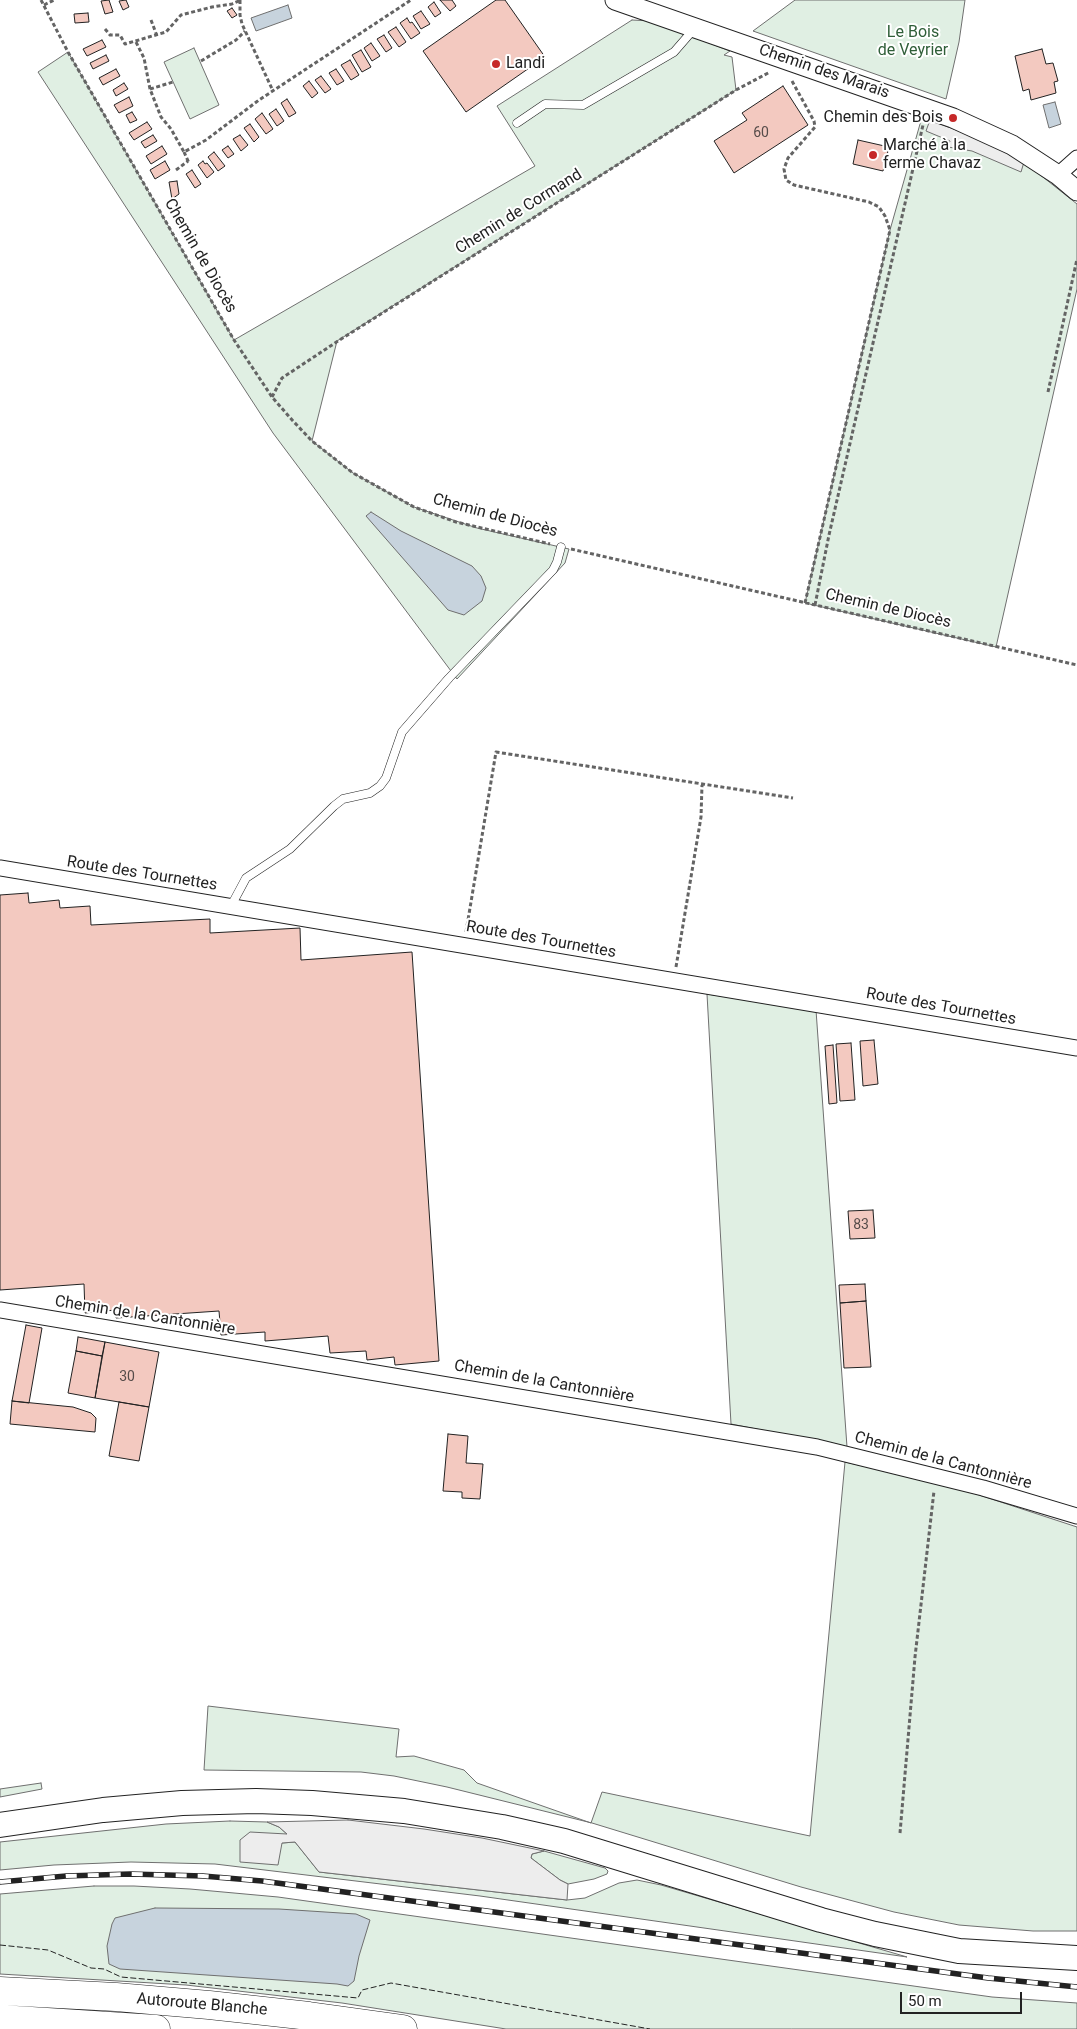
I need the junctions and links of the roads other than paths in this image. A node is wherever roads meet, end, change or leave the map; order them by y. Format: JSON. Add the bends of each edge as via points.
{"nodes":[{"id":1,"x":615,"y":0,"type":"edge"},
{"id":2,"x":695,"y":28,"type":"junction"},
{"id":3,"x":517,"y":123,"type":"dead end"},
{"id":4,"x":1077,"y":158,"type":"edge"},
{"id":5,"x":1058,"y":175,"type":"junction"},
{"id":6,"x":1077,"y":190,"type":"edge"},
{"id":7,"x":561,"y":547,"type":"road end"},
{"id":8,"x":0,"y":868,"type":"edge"},
{"id":9,"x":232,"y":906,"type":"junction"},
{"id":10,"x":1077,"y":1048,"type":"edge"},
{"id":11,"x":0,"y":1310,"type":"edge"},
{"id":12,"x":1077,"y":1516,"type":"edge"},
{"id":13,"x":0,"y":1825,"type":"edge"},
{"id":14,"x":1077,"y":1958,"type":"edge"},
{"id":15,"x":0,"y":1991,"type":"edge"},
{"id":16,"x":0,"y":2019,"type":"edge"},
{"id":17,"x":156,"y":2029,"type":"edge"},
{"id":18,"x":403,"y":2029,"type":"edge"}],
"edges":[{"from":1,"to":2,"type":"street","name":"Chemin des Marais"},
{"from":2,"to":3,"type":"lane","via":[[674,52],[584,105],[545,104]]},
{"from":2,"to":5,"type":"street","name":"Chemin des Marais","via":[[966,123],[1012,145]]},
{"from":4,"to":5,"type":"street"},
{"from":5,"to":6,"type":"street","name":"Chemin des Marais"},
{"from":7,"to":9,"type":"lane","via":[[553,570],[402,732],[386,778],[380,786],[370,793],[343,799],[334,806],[296,844],[246,878]]},
{"from":8,"to":9,"type":"street","name":"Route des Tournettes"},
{"from":9,"to":10,"type":"street","name":"Route des Tournettes"},
{"from":11,"to":12,"type":"street","name":"Chemin de la Cantonnière","via":[[817,1447],[936,1475]]},
{"from":13,"to":14,"type":"main road","via":[[136,1807],[220,1802],[312,1803],[404,1811],[564,1841],[821,1920],[884,1936],[960,1951]]},
{"from":15,"to":18,"type":"highway","name":"Autoroute Blanche","via":[[209,2005]]},
{"from":16,"to":17,"type":"highway","name":"Autoroute Blanche"}]}
